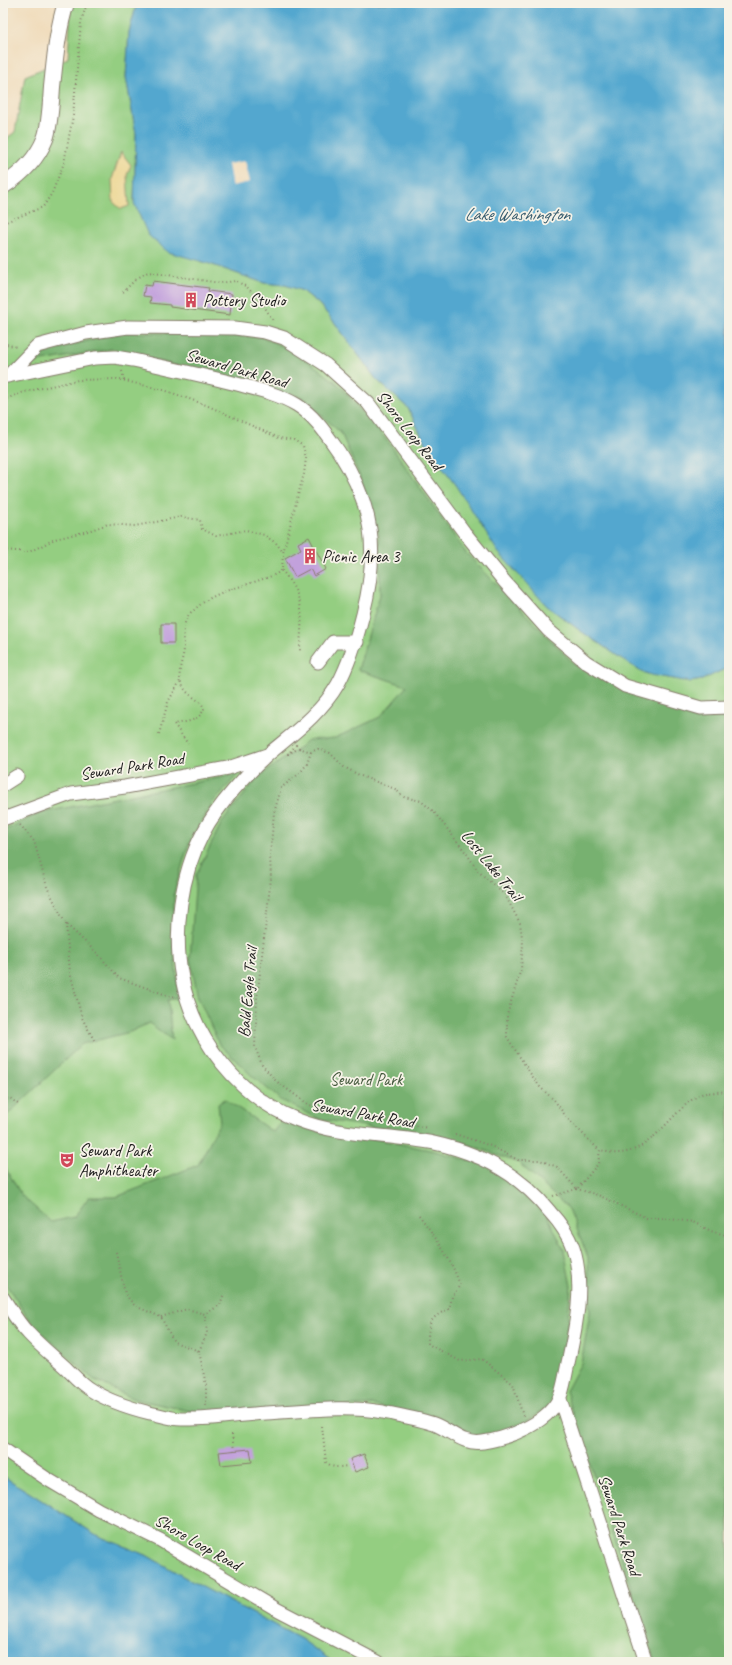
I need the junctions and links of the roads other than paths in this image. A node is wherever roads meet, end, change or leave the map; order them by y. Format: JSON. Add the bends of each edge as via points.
{"nodes":[{"id":1,"x":66,"y":3,"type":"edge"},
{"id":2,"x":3,"y":186,"type":"edge"},
{"id":3,"x":6,"y":376,"type":"edge"},
{"id":4,"x":356,"y":642,"type":"junction"},
{"id":5,"x":318,"y":662,"type":"dead end"},
{"id":6,"x":729,"y":707,"type":"edge"},
{"id":7,"x":269,"y":754,"type":"junction"},
{"id":8,"x":17,"y":776,"type":"dead end"},
{"id":9,"x":3,"y":785,"type":"edge"},
{"id":10,"x":9,"y":817,"type":"edge"},
{"id":11,"x":3,"y":1298,"type":"edge"},
{"id":12,"x":560,"y":1400,"type":"junction"},
{"id":13,"x":3,"y":1450,"type":"edge"},
{"id":14,"x":378,"y":1662,"type":"edge"},
{"id":15,"x":646,"y":1662,"type":"edge"}],
"edges":[{"from":1,"to":2,"type":"main road","via":[[58,34],[46,138],[35,158],[20,174]]},
{"from":3,"to":4,"type":"street","name":"Seward Park Road","via":[[95,358],[114,357],[270,393],[297,404],[316,421],[352,474],[369,520],[372,538],[370,589]]},
{"from":3,"to":6,"type":"street","name":"Shore Loop Road","via":[[37,346],[86,333],[128,327],[228,328],[265,332],[284,338],[326,365],[368,403],[464,532],[504,581],[548,630],[586,662],[625,686],[702,708]]},
{"from":4,"to":5,"type":"street","via":[[333,642]]},
{"from":4,"to":7,"type":"street","name":"Seward Park Road","via":[[338,684],[324,704],[290,738]]},
{"from":7,"to":10,"type":"street","name":"Seward Park Road","via":[[228,768],[71,794]]},
{"from":7,"to":12,"type":"street","name":"Seward Park Road","via":[[222,802],[202,834],[185,881],[179,925],[181,976],[197,1024],[210,1048],[242,1085],[275,1110],[317,1127],[432,1143],[460,1151],[497,1165],[541,1200],[563,1227],[574,1250],[579,1283],[573,1339]]},
{"from":8,"to":9,"type":"street"},
{"from":11,"to":12,"type":"street","via":[[26,1332],[89,1389],[131,1408],[177,1420],[327,1409],[377,1411],[434,1424],[463,1441],[474,1444],[527,1429]]},
{"from":12,"to":15,"type":"street","name":"Seward Park Road"},
{"from":13,"to":14,"type":"street","name":"Shore Loop Road","via":[[99,1510],[160,1540],[278,1610]]}]}
